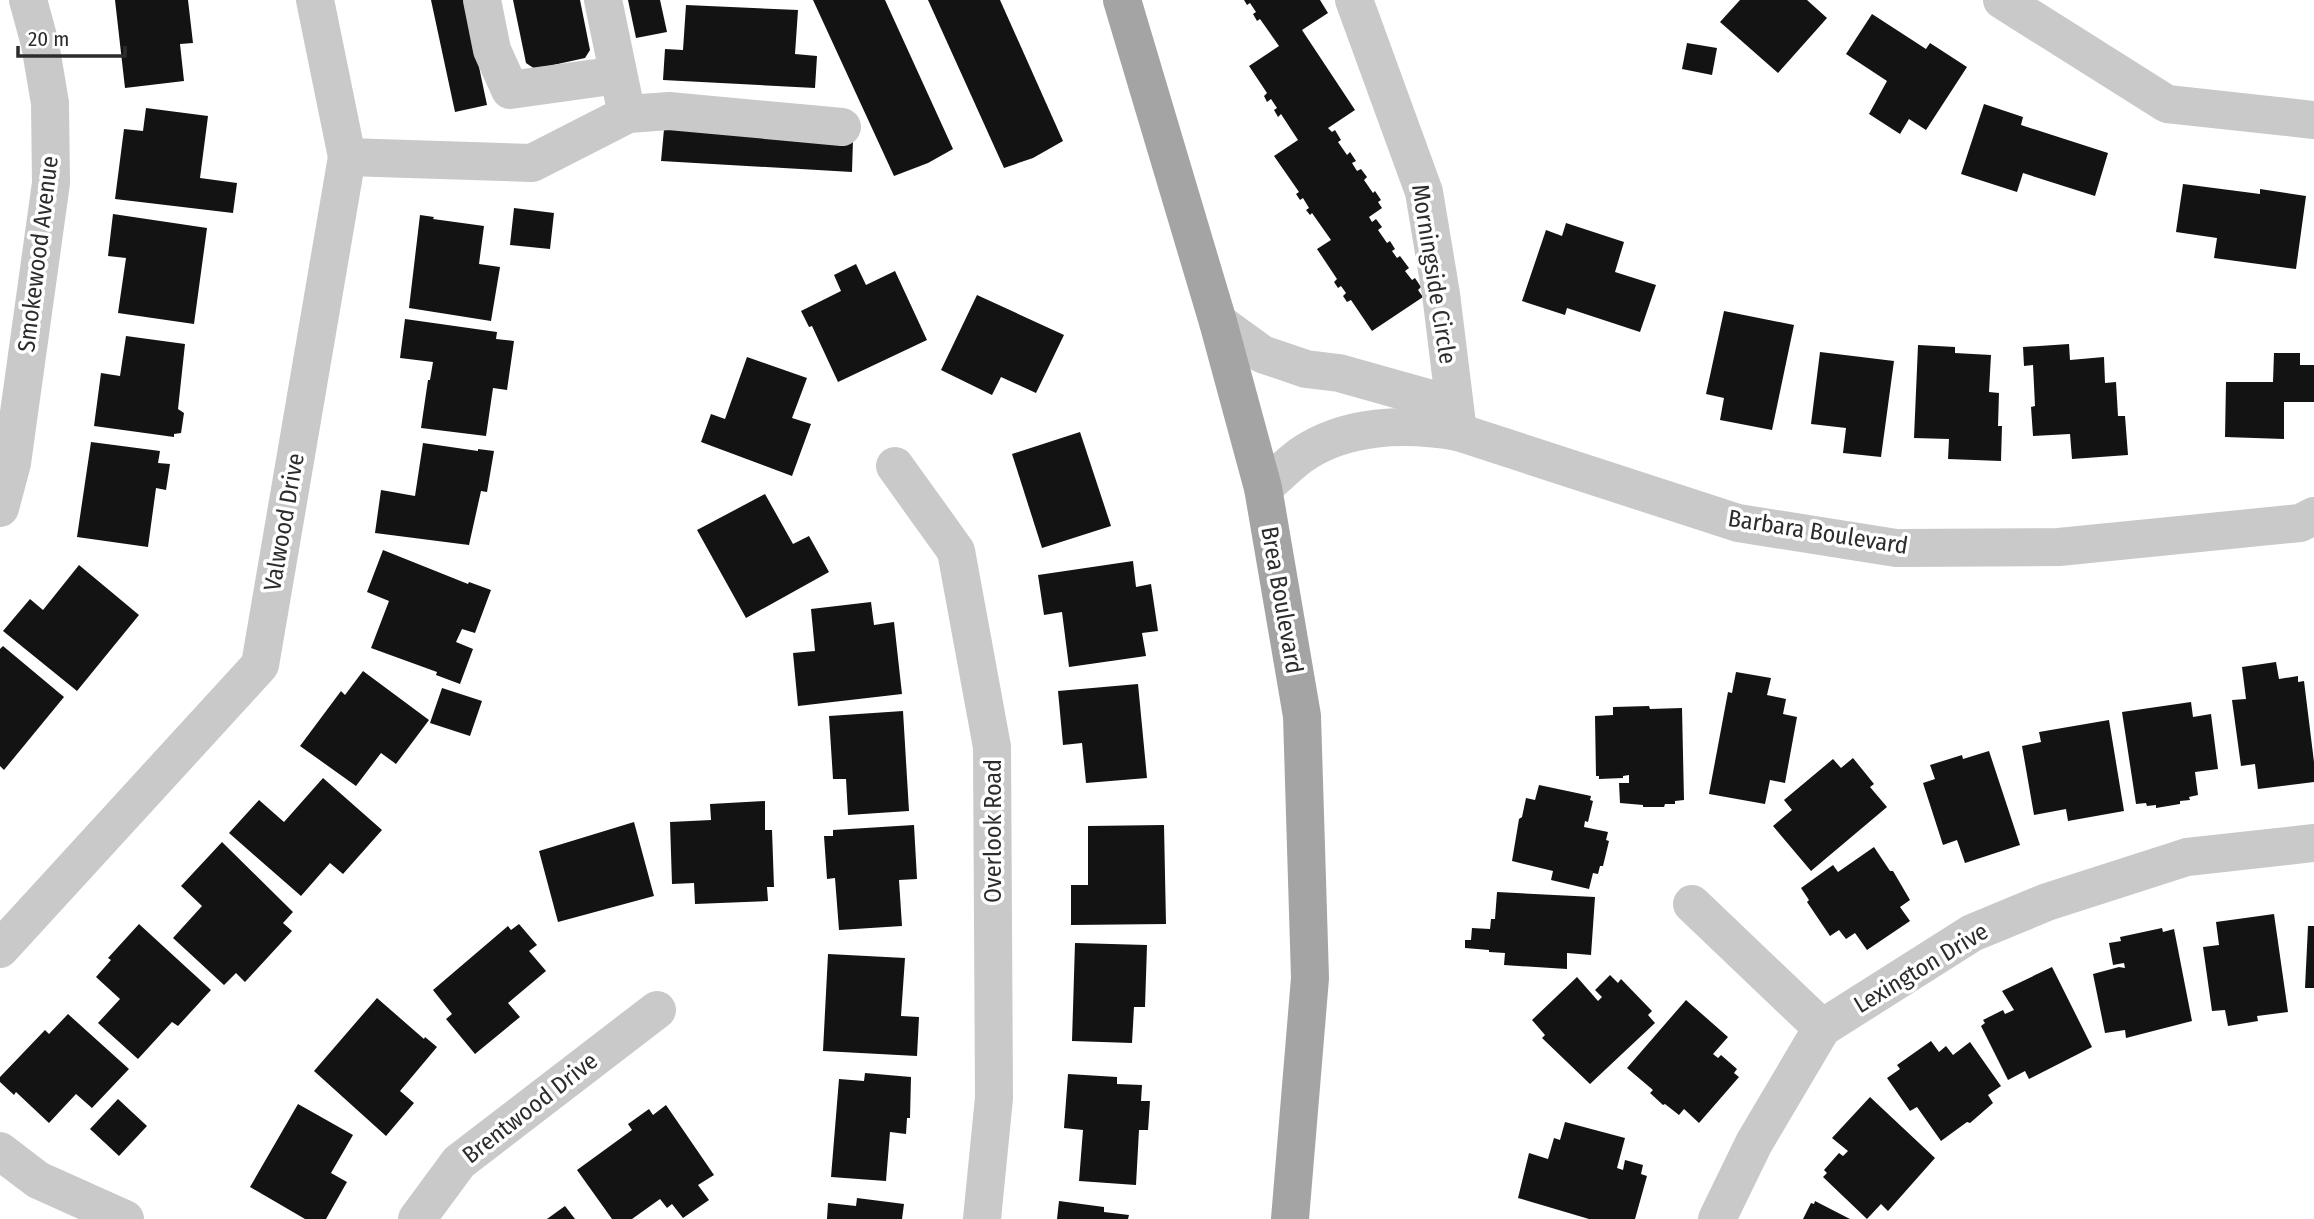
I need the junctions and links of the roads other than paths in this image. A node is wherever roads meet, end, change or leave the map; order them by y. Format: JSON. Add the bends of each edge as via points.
{"nodes":[{"id":1,"x":28,"y":0,"type":"edge"},
{"id":2,"x":315,"y":0,"type":"edge"},
{"id":3,"x":482,"y":0,"type":"edge"},
{"id":4,"x":603,"y":0,"type":"edge"},
{"id":5,"x":1122,"y":0,"type":"edge"},
{"id":6,"x":1354,"y":0,"type":"edge"},
{"id":7,"x":2003,"y":0,"type":"edge"},
{"id":8,"x":618,"y":75,"type":"junction"},
{"id":9,"x":628,"y":114,"type":"junction"},
{"id":10,"x":2314,"y":120,"type":"edge"},
{"id":11,"x":842,"y":127,"type":"dead end"},
{"id":12,"x":347,"y":157,"type":"junction"},
{"id":13,"x":1218,"y":322,"type":"junction"},
{"id":14,"x":1458,"y":432,"type":"junction"},
{"id":15,"x":895,"y":466,"type":"dead end"},
{"id":16,"x":1263,"y":488,"type":"junction"},
{"id":17,"x":0,"y":508,"type":"edge"},
{"id":18,"x":2314,"y":516,"type":"edge"},
{"id":19,"x":2314,"y":843,"type":"edge"},
{"id":20,"x":1692,"y":904,"type":"dead end"},
{"id":21,"x":0,"y":949,"type":"edge"},
{"id":22,"x":657,"y":1010,"type":"dead end"},
{"id":23,"x":1822,"y":1028,"type":"junction"},
{"id":24,"x":0,"y":1151,"type":"edge"},
{"id":25,"x":125,"y":1219,"type":"edge"},
{"id":26,"x":417,"y":1219,"type":"edge"},
{"id":27,"x":982,"y":1219,"type":"edge"},
{"id":28,"x":1290,"y":1219,"type":"edge"},
{"id":29,"x":1717,"y":1219,"type":"edge"}],
"edges":[{"from":1,"to":17,"type":"street","name":"Smokewood Avenue","via":[[50,103],[51,183],[12,463]]},
{"from":2,"to":12,"type":"street","name":"Valwood Drive"},
{"from":3,"to":8,"type":"street","via":[[492,50],[510,90]]},
{"from":4,"to":8,"type":"street"},
{"from":5,"to":13,"type":"main road","name":"Brea Boulevard"},
{"from":6,"to":14,"type":"street","name":"Morningside Circle","via":[[1424,192]]},
{"from":7,"to":10,"type":"street","via":[[2167,104]]},
{"from":8,"to":9,"type":"street"},
{"from":9,"to":11,"type":"street","via":[[668,111]]},
{"from":9,"to":12,"type":"street","via":[[532,163]]},
{"from":12,"to":21,"type":"street","name":"Valwood Drive","via":[[260,665]]},
{"from":13,"to":14,"type":"street","via":[[1273,358],[1428,398]]},
{"from":13,"to":16,"type":"main road","name":"Brea Boulevard"},
{"from":14,"to":16,"type":"street","name":"Barbara Boulevard","via":[[1423,426],[1381,427],[1331,440],[1301,455]]},
{"from":14,"to":18,"type":"street","name":"Barbara Boulevard","via":[[1738,523],[1896,548],[2059,547],[2300,523]]},
{"from":15,"to":27,"type":"street","name":"Overlook Road","via":[[956,551],[992,747],[994,1098]]},
{"from":16,"to":28,"type":"main road","name":"Brea Boulevard","via":[[1302,716],[1310,978]]},
{"from":19,"to":23,"type":"street","name":"Lexington Drive","via":[[2187,858],[2046,902],[1972,933]]},
{"from":20,"to":23,"type":"street"},
{"from":22,"to":26,"type":"street","name":"Brentwood Drive","via":[[459,1162]]},
{"from":23,"to":29,"type":"street","name":"Lexington Drive","via":[[1754,1143]]},
{"from":24,"to":25,"type":"street","via":[[38,1180]]}]}
